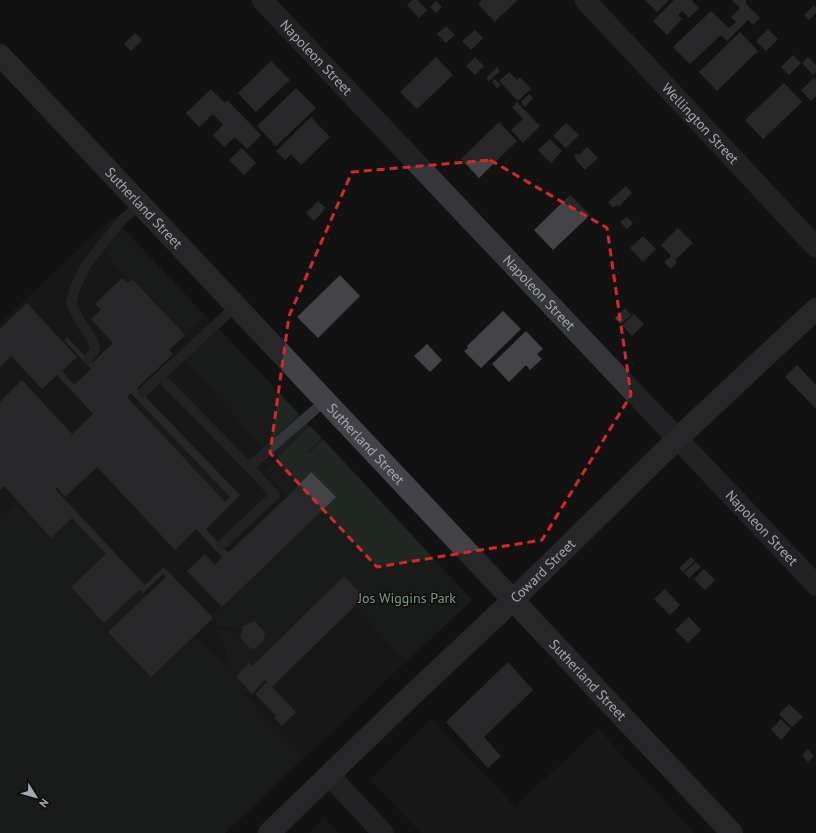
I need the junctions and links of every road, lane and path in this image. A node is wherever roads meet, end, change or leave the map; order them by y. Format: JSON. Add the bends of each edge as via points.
{"nodes":[{"id":1,"x":262,"y":0,"type":"edge"},
{"id":2,"x":584,"y":0,"type":"edge"},
{"id":3,"x":0,"y":55,"type":"edge"},
{"id":4,"x":140,"y":204,"type":"junction"},
{"id":5,"x":816,"y":247,"type":"edge"},
{"id":6,"x":236,"y":306,"type":"junction"},
{"id":7,"x":816,"y":309,"type":"edge"},
{"id":8,"x":88,"y":359,"type":"dead end"},
{"id":9,"x":166,"y":383,"type":"dead end"},
{"id":10,"x":142,"y":393,"type":"dead end"},
{"id":11,"x":325,"y":401,"type":"junction"},
{"id":12,"x":677,"y":439,"type":"junction"},
{"id":13,"x":249,"y":467,"type":"junction"},
{"id":14,"x":221,"y":545,"type":"dead end"},
{"id":15,"x":816,"y":586,"type":"edge"},
{"id":16,"x":513,"y":600,"type":"junction"},
{"id":17,"x":329,"y":775,"type":"junction"},
{"id":18,"x":268,"y":833,"type":"edge"},
{"id":19,"x":383,"y":833,"type":"edge"},
{"id":20,"x":732,"y":833,"type":"edge"}],
"edges":[{"from":1,"to":12,"type":"street","name":"Napoleon Street"},
{"from":2,"to":5,"type":"street","name":"Wellington Street"},
{"from":3,"to":4,"type":"street","name":"Sutherland Street"},
{"from":4,"to":6,"type":"street","name":"Sutherland Street"},
{"from":4,"to":8,"type":"lane","via":[[122,220],[86,266],[75,288],[71,304],[93,341],[95,350]]},
{"from":6,"to":10,"type":"lane"},
{"from":6,"to":11,"type":"street","name":"Sutherland Street"},
{"from":7,"to":12,"type":"street","name":"Coward Street"},
{"from":9,"to":13,"type":"lane"},
{"from":11,"to":13,"type":"lane"},
{"from":11,"to":16,"type":"street","name":"Sutherland Street"},
{"from":12,"to":15,"type":"street","name":"Napoleon Street"},
{"from":12,"to":16,"type":"street","name":"Coward Street"},
{"from":13,"to":14,"type":"lane","via":[[274,494]]},
{"from":16,"to":17,"type":"street","name":"Coward Street"},
{"from":16,"to":20,"type":"street","name":"Sutherland Street"},
{"from":17,"to":18,"type":"street","name":"Coward Street"},
{"from":17,"to":19,"type":"street"}]}
